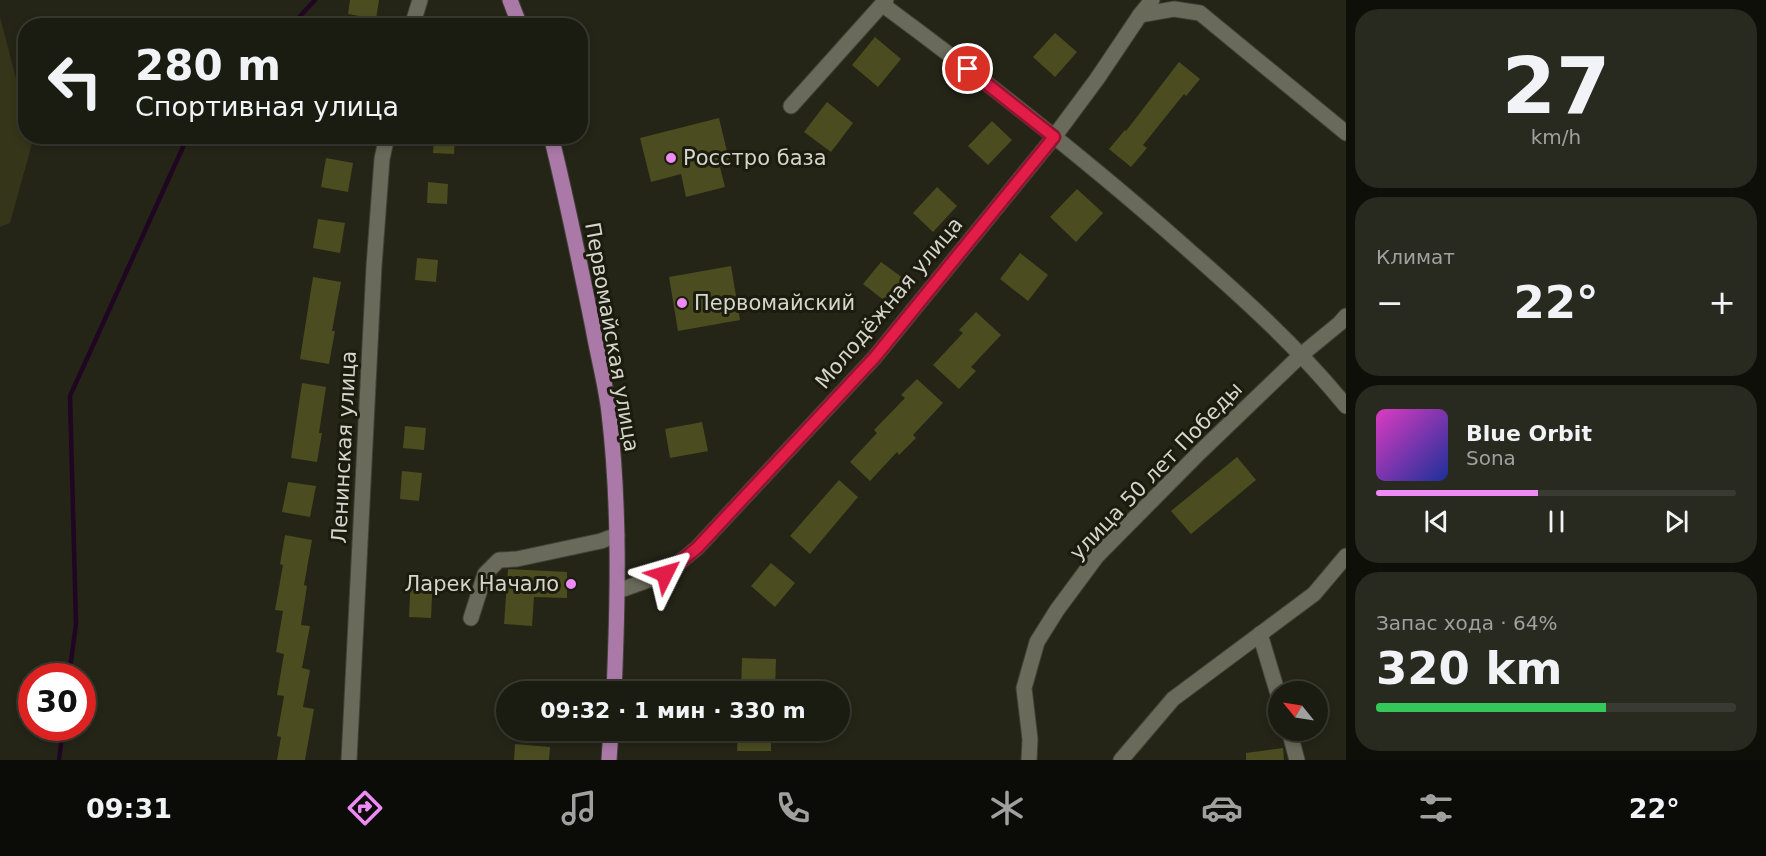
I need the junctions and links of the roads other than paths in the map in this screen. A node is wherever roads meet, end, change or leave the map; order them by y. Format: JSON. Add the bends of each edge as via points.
{"nodes":[{"id":1,"x":420,"y":0,"type":"edge"},
{"id":2,"x":510,"y":0,"type":"edge"},
{"id":3,"x":1152,"y":0,"type":"edge"},
{"id":4,"x":885,"y":2,"type":"edge"},
{"id":5,"x":1140,"y":15,"type":"junction"},
{"id":6,"x":414,"y":18,"type":"edge"},
{"id":7,"x":517,"y":18,"type":"edge"},
{"id":8,"x":791,"y":106,"type":"dead end"},
{"id":9,"x":1346,"y":133,"type":"edge"},
{"id":10,"x":1054,"y":137,"type":"junction"},
{"id":11,"x":385,"y":144,"type":"edge"},
{"id":12,"x":553,"y":144,"type":"edge"},
{"id":13,"x":1346,"y":316,"type":"edge"},
{"id":14,"x":1300,"y":355,"type":"junction"},
{"id":15,"x":1346,"y":406,"type":"edge"},
{"id":16,"x":617,"y":535,"type":"junction"},
{"id":17,"x":1346,"y":556,"type":"edge"},
{"id":18,"x":618,"y":591,"type":"junction"},
{"id":19,"x":471,"y":618,"type":"dead end"},
{"id":20,"x":1260,"y":634,"type":"junction"},
{"id":21,"x":614,"y":681,"type":"edge"},
{"id":22,"x":1274,"y":681,"type":"edge"},
{"id":23,"x":610,"y":741,"type":"edge"},
{"id":24,"x":1292,"y":741,"type":"edge"},
{"id":25,"x":349,"y":760,"type":"edge"},
{"id":26,"x":609,"y":760,"type":"edge"},
{"id":27,"x":1029,"y":760,"type":"edge"},
{"id":28,"x":1121,"y":760,"type":"edge"},
{"id":29,"x":1297,"y":760,"type":"edge"}],
"edges":[{"from":1,"to":6,"type":"street"},
{"from":2,"to":7,"type":"main road"},
{"from":3,"to":5,"type":"street","name":"Молодёжная улица"},
{"from":4,"to":8,"type":"street"},
{"from":4,"to":10,"type":"street"},
{"from":5,"to":9,"type":"street","via":[[1174,9],[1200,13]]},
{"from":5,"to":10,"type":"street","name":"Молодёжная улица"},
{"from":10,"to":14,"type":"street","via":[[1250,304]]},
{"from":10,"to":18,"type":"street","name":"Молодёжная улица","via":[[875,357],[697,548],[665,574]]},
{"from":11,"to":25,"type":"street","name":"Ленинская улица","via":[[374,266]]},
{"from":12,"to":16,"type":"main road","name":"Первомайская улица","via":[[609,411]]},
{"from":13,"to":14,"type":"street","name":"улица 50 лет Победы"},
{"from":14,"to":15,"type":"street"},
{"from":14,"to":27,"type":"street","name":"улица 50 лет Победы","via":[[1097,556],[1057,610],[1037,642],[1024,688]]},
{"from":16,"to":18,"type":"main road","name":"Первомайская улица"},
{"from":16,"to":19,"type":"street","via":[[499,560],[485,574]]},
{"from":17,"to":20,"type":"street","via":[[1314,594]]},
{"from":18,"to":21,"type":"main road","name":"Первомайская улица"},
{"from":20,"to":22,"type":"street"},
{"from":20,"to":28,"type":"street","via":[[1173,699]]},
{"from":23,"to":26,"type":"main road"},
{"from":24,"to":29,"type":"street"}]}
